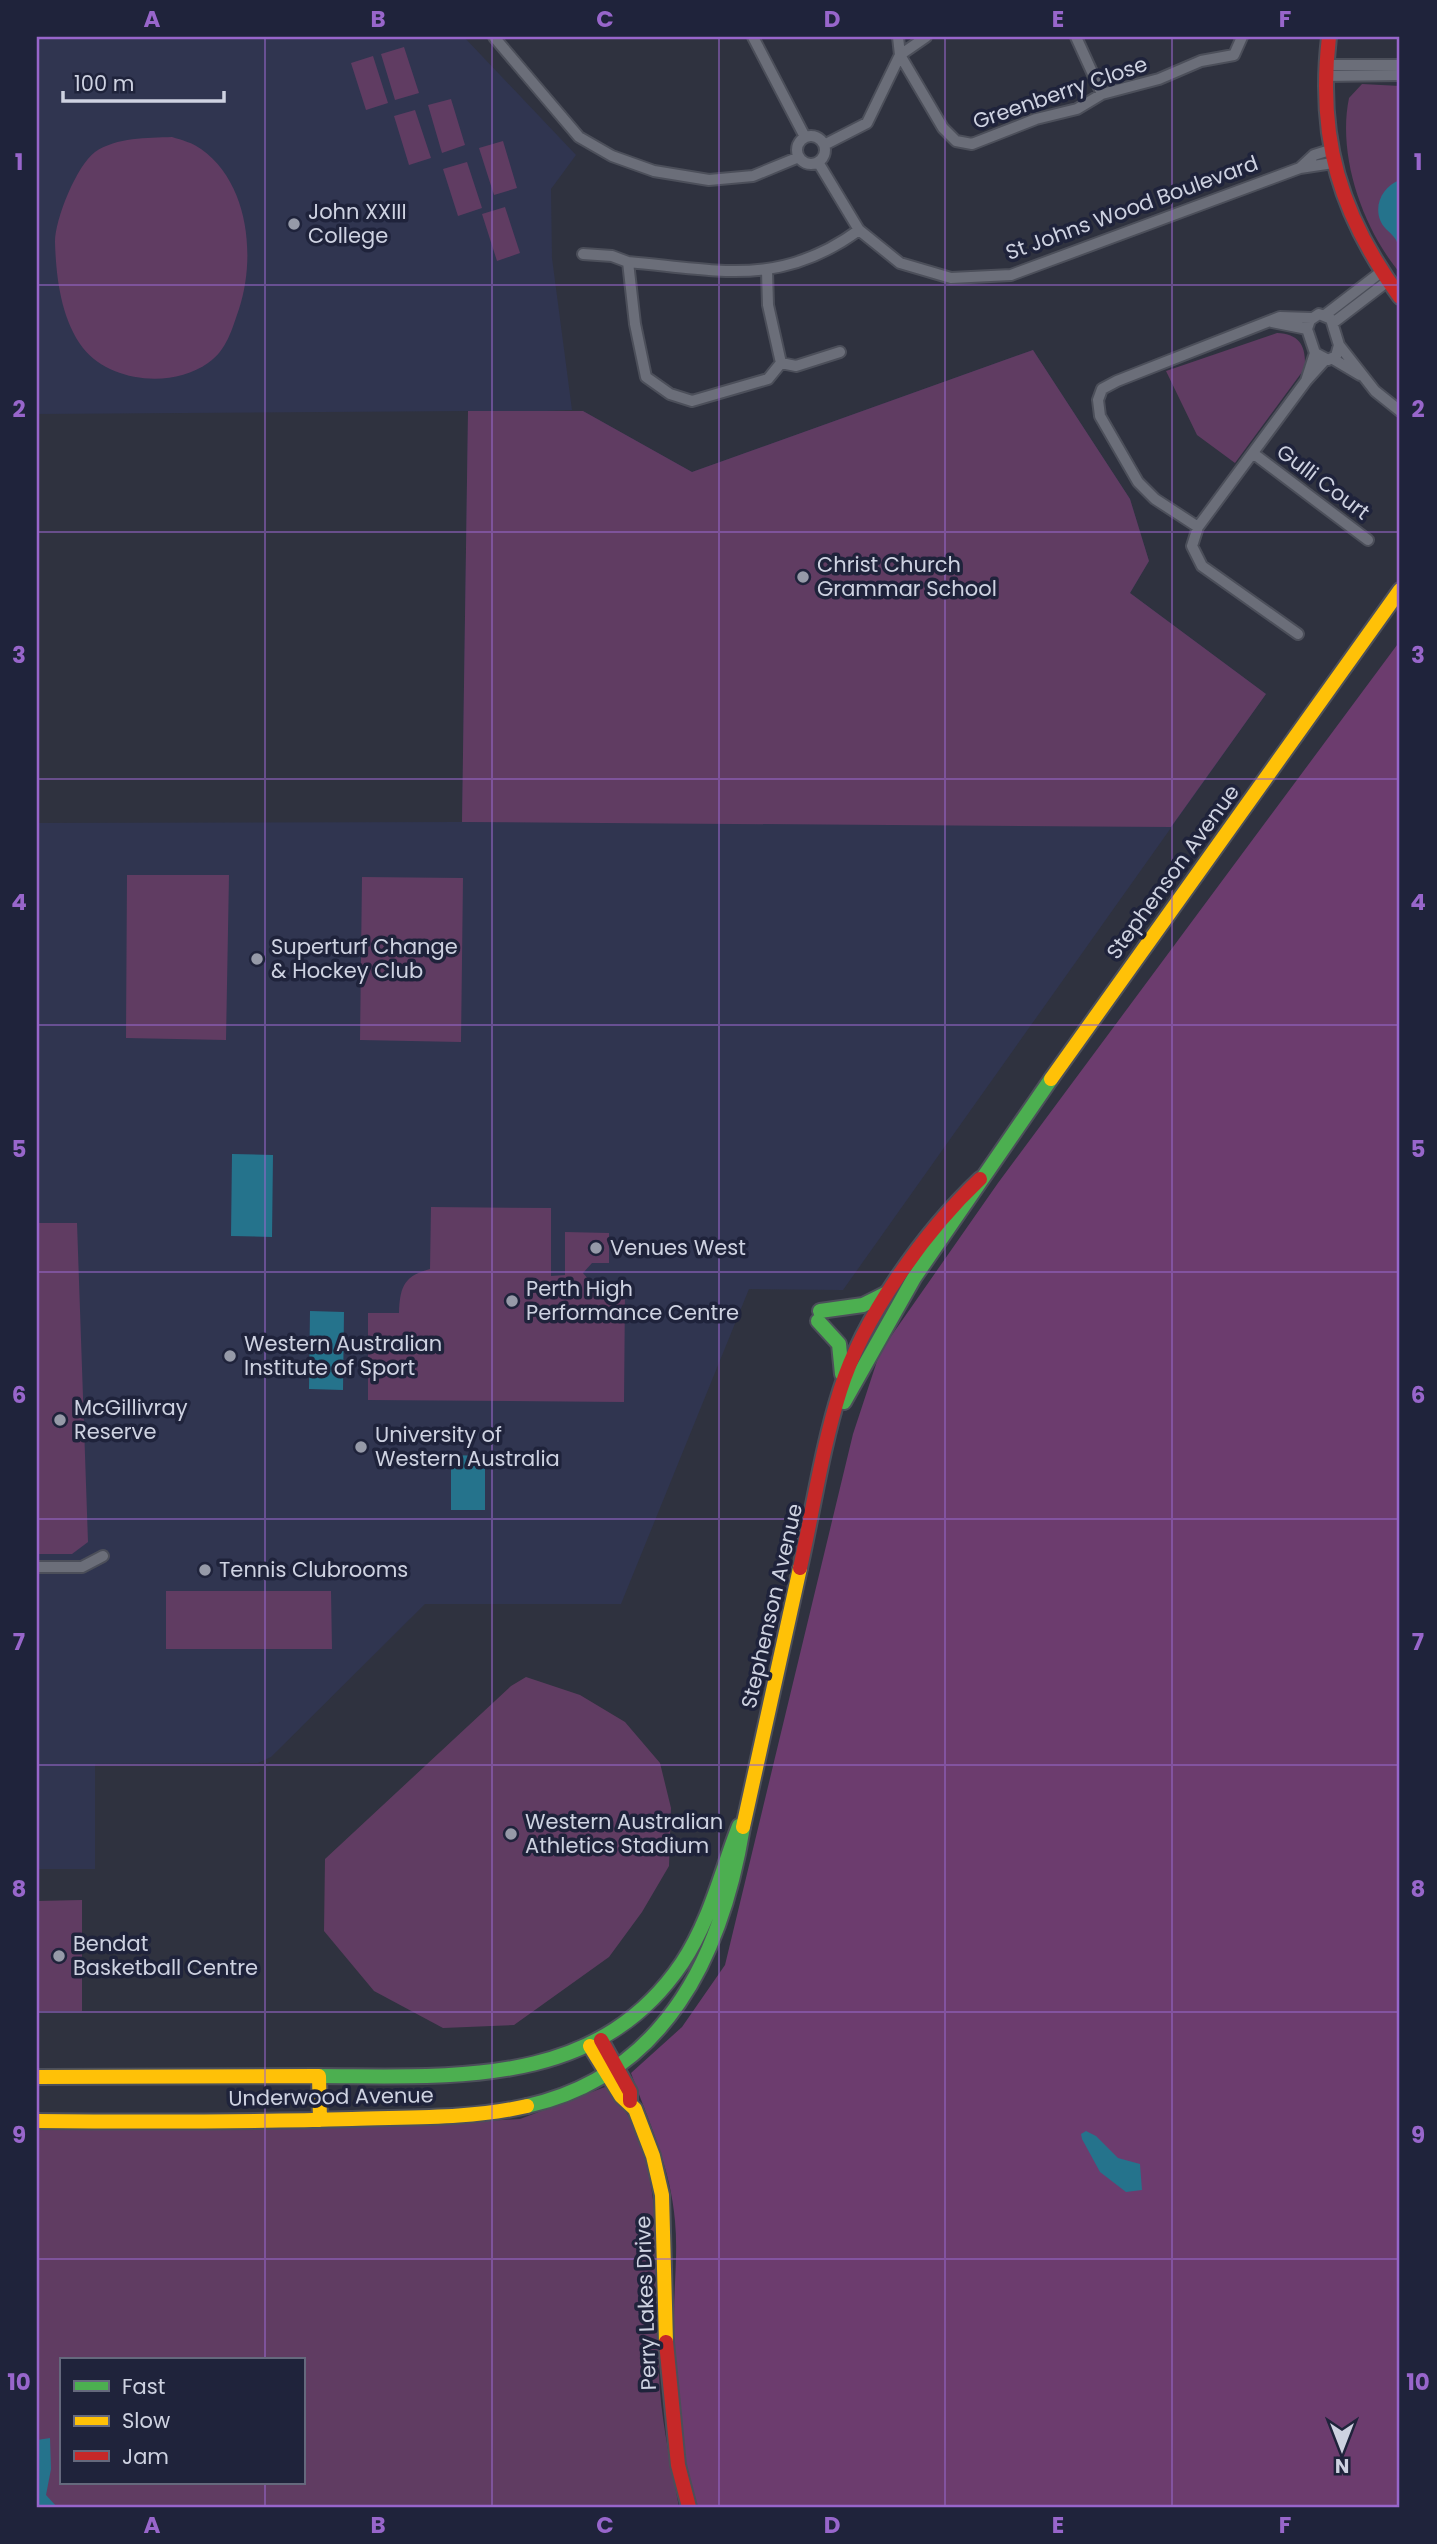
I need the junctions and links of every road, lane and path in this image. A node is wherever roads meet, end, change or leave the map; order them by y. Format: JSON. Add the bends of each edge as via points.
{"nodes":[{"id":1,"x":495,"y":37,"type":"edge"},
{"id":2,"x":753,"y":37,"type":"edge"},
{"id":3,"x":898,"y":37,"type":"edge"},
{"id":4,"x":926,"y":37,"type":"edge"},
{"id":5,"x":1076,"y":37,"type":"edge"},
{"id":6,"x":1242,"y":37,"type":"edge"},
{"id":7,"x":1329,"y":37,"type":"edge"},
{"id":8,"x":900,"y":55,"type":"junction"},
{"id":9,"x":1400,"y":65,"type":"edge"},
{"id":10,"x":1325,"y":71,"type":"junction"},
{"id":11,"x":1400,"y":75,"type":"edge"},
{"id":12,"x":1102,"y":94,"type":"junction"},
{"id":13,"x":805,"y":138,"type":"junction"},
{"id":14,"x":824,"y":145,"type":"junction"},
{"id":15,"x":799,"y":157,"type":"junction"},
{"id":16,"x":1331,"y":157,"type":"junction"},
{"id":17,"x":818,"y":162,"type":"junction"},
{"id":18,"x":859,"y":230,"type":"junction"},
{"id":19,"x":583,"y":254,"type":"dead end"},
{"id":20,"x":628,"y":262,"type":"junction"},
{"id":21,"x":767,"y":271,"type":"junction"},
{"id":22,"x":1384,"y":277,"type":"junction"},
{"id":23,"x":1400,"y":297,"type":"edge"},
{"id":24,"x":1329,"y":319,"type":"junction"},
{"id":25,"x":1309,"y":324,"type":"junction"},
{"id":26,"x":1339,"y":345,"type":"junction"},
{"id":27,"x":840,"y":352,"type":"dead end"},
{"id":28,"x":1315,"y":353,"type":"junction"},
{"id":29,"x":1329,"y":359,"type":"junction"},
{"id":30,"x":781,"y":363,"type":"junction"},
{"id":31,"x":1363,"y":376,"type":"junction"},
{"id":32,"x":1306,"y":381,"type":"junction"},
{"id":33,"x":1400,"y":411,"type":"edge"},
{"id":34,"x":1254,"y":454,"type":"junction"},
{"id":35,"x":1198,"y":527,"type":"junction"},
{"id":36,"x":1368,"y":540,"type":"dead end"},
{"id":37,"x":1400,"y":590,"type":"edge"},
{"id":38,"x":1298,"y":634,"type":"dead end"},
{"id":39,"x":980,"y":1179,"type":"junction"},
{"id":40,"x":889,"y":1291,"type":"junction"},
{"id":41,"x":840,"y":1390,"type":"junction"},
{"id":42,"x":836,"y":1415,"type":"junction"},
{"id":43,"x":103,"y":1556,"type":"dead end"},
{"id":44,"x":37,"y":1567,"type":"edge"},
{"id":45,"x":747,"y":1805,"type":"junction"},
{"id":46,"x":595,"y":2043,"type":"junction"},
{"id":47,"x":612,"y":2070,"type":"junction"},
{"id":48,"x":319,"y":2076,"type":"junction"},
{"id":49,"x":37,"y":2077,"type":"edge"},
{"id":50,"x":37,"y":2120,"type":"edge"},
{"id":51,"x":320,"y":2120,"type":"junction"},
{"id":52,"x":689,"y":2507,"type":"edge"}],
"edges":[{"from":1,"to":15,"type":"street","via":[[579,138],[612,156],[654,171],[709,180],[753,176]]},
{"from":2,"to":13,"type":"street"},
{"from":3,"to":8,"type":"street"},
{"from":4,"to":8,"type":"street"},
{"from":5,"to":12,"type":"street"},
{"from":6,"to":12,"type":"street","name":"Greenberry Close","via":[[1234,55],[1201,61],[1159,79]]},
{"from":7,"to":10,"type":"main road"},
{"from":8,"to":12,"type":"street","name":"Greenberry Close","via":[[943,128],[964,143],[980,143],[1036,119],[1077,109]]},
{"from":8,"to":14,"type":"street","via":[[867,123]]},
{"from":9,"to":10,"type":"street"},
{"from":10,"to":11,"type":"street"},
{"from":10,"to":16,"type":"main road"},
{"from":13,"to":14,"type":"street","via":[[815,136]]},
{"from":13,"to":15,"type":"street","via":[[798,146]]},
{"from":14,"to":17,"type":"street","via":[[825,153]]},
{"from":15,"to":17,"type":"street","via":[[808,163]]},
{"from":16,"to":18,"type":"street","name":"St Johns Wood Boulevard","via":[[1011,275],[951,278],[900,262]]},
{"from":16,"to":22,"type":"main road","via":[[1350,214]]},
{"from":17,"to":18,"type":"street","name":"St Johns Wood Boulevard"},
{"from":18,"to":21,"type":"street","via":[[832,250]]},
{"from":19,"to":20,"type":"street"},
{"from":20,"to":21,"type":"street"},
{"from":20,"to":30,"type":"street","via":[[646,377],[670,394],[692,401],[768,379]]},
{"from":21,"to":30,"type":"street","via":[[768,305]]},
{"from":22,"to":23,"type":"main road"},
{"from":22,"to":24,"type":"street"},
{"from":24,"to":25,"type":"street"},
{"from":24,"to":26,"type":"street"},
{"from":25,"to":28,"type":"street"},
{"from":25,"to":35,"type":"street","via":[[1280,317],[1102,389],[1100,416],[1138,482]]},
{"from":26,"to":29,"type":"street"},
{"from":26,"to":31,"type":"street"},
{"from":27,"to":30,"type":"street","via":[[796,366]]},
{"from":28,"to":29,"type":"street"},
{"from":28,"to":32,"type":"street"},
{"from":29,"to":31,"type":"street"},
{"from":29,"to":32,"type":"street"},
{"from":31,"to":33,"type":"street"},
{"from":32,"to":34,"type":"street"},
{"from":34,"to":35,"type":"street"},
{"from":34,"to":36,"type":"street","name":"Gulli Court"},
{"from":35,"to":38,"type":"street","via":[[1192,546],[1202,566]]},
{"from":37,"to":39,"type":"main road","name":"Stephenson Avenue"},
{"from":39,"to":40,"type":"main road","name":"Stephenson Avenue","via":[[918,1247]]},
{"from":39,"to":42,"type":"main road","name":"Stephenson Avenue","via":[[914,1278]]},
{"from":40,"to":41,"type":"main road","name":"Stephenson Avenue","via":[[862,1337]]},
{"from":40,"to":41,"type":"main road","via":[[863,1306],[819,1316],[841,1344]]},
{"from":41,"to":42,"type":"main road","name":"Stephenson Avenue"},
{"from":42,"to":45,"type":"main road","name":"Stephenson Avenue"},
{"from":43,"to":44,"type":"street","via":[[82,1567]]},
{"from":45,"to":46,"type":"main road","name":"Stephenson Avenue","via":[[688,1954],[643,2008]]},
{"from":45,"to":47,"type":"main road","name":"Stephenson Avenue","via":[[740,1856],[704,1968],[666,2025]]},
{"from":46,"to":47,"type":"main road","name":"Perry Lakes Drive"},
{"from":46,"to":48,"type":"main road","name":"Underwood Avenue","via":[[558,2060],[500,2073]]},
{"from":47,"to":51,"type":"main road","name":"Underwood Avenue","via":[[556,2098],[517,2108]]},
{"from":47,"to":52,"type":"main road","name":"Perry Lakes Drive","via":[[630,2092],[653,2156],[665,2210],[667,2366],[678,2465]]},
{"from":48,"to":49,"type":"main road","name":"Underwood Avenue"},
{"from":48,"to":51,"type":"main road"},
{"from":50,"to":51,"type":"main road","name":"Underwood Avenue"}]}
